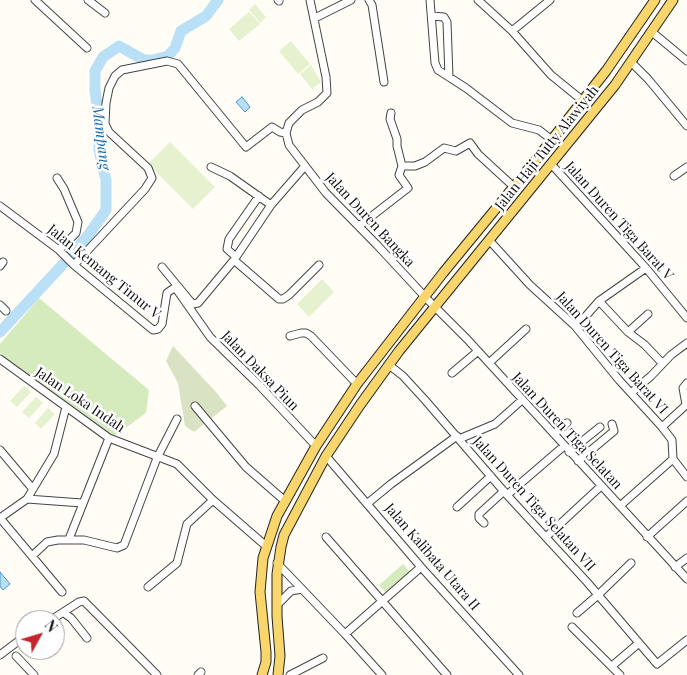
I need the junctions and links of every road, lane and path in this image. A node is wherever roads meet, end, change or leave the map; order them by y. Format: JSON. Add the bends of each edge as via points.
{"nodes":[{"id":1,"x":35,"y":0,"type":"edge"},
{"id":2,"x":88,"y":0,"type":"edge"},
{"id":3,"x":310,"y":0,"type":"edge"},
{"id":4,"x":351,"y":0,"type":"edge"},
{"id":5,"x":369,"y":0,"type":"edge"},
{"id":6,"x":430,"y":0,"type":"edge"},
{"id":7,"x":478,"y":0,"type":"edge"},
{"id":8,"x":550,"y":0,"type":"edge"},
{"id":9,"x":655,"y":0,"type":"edge"},
{"id":10,"x":673,"y":0,"type":"edge"},
{"id":11,"x":105,"y":13,"type":"dead end"},
{"id":12,"x":432,"y":16,"type":"junction"},
{"id":13,"x":315,"y":18,"type":"junction"},
{"id":14,"x":512,"y":31,"type":"junction"},
{"id":15,"x":652,"y":32,"type":"junction"},
{"id":16,"x":87,"y":48,"type":"dead end"},
{"id":17,"x":687,"y":61,"type":"edge"},
{"id":18,"x":631,"y":62,"type":"junction"},
{"id":19,"x":449,"y":77,"type":"junction"},
{"id":20,"x":384,"y":82,"type":"dead end"},
{"id":21,"x":583,"y":101,"type":"junction"},
{"id":22,"x":391,"y":113,"type":"dead end"},
{"id":23,"x":687,"y":126,"type":"edge"},
{"id":24,"x":286,"y":133,"type":"junction"},
{"id":25,"x":552,"y":140,"type":"junction"},
{"id":26,"x":552,"y":164,"type":"junction"},
{"id":27,"x":305,"y":166,"type":"junction"},
{"id":28,"x":402,"y":166,"type":"junction"},
{"id":29,"x":211,"y":167,"type":"dead end"},
{"id":30,"x":687,"y":167,"type":"edge"},
{"id":31,"x":674,"y":176,"type":"dead end"},
{"id":32,"x":57,"y":178,"type":"dead end"},
{"id":33,"x":514,"y":187,"type":"junction"},
{"id":34,"x":259,"y":196,"type":"junction"},
{"id":35,"x":271,"y":205,"type":"junction"},
{"id":36,"x":0,"y":206,"type":"edge"},
{"id":37,"x":359,"y":226,"type":"junction"},
{"id":38,"x":489,"y":240,"type":"junction"},
{"id":39,"x":61,"y":252,"type":"junction"},
{"id":40,"x":235,"y":258,"type":"junction"},
{"id":41,"x":72,"y":263,"type":"junction"},
{"id":42,"x":319,"y":265,"type":"dead end"},
{"id":43,"x":162,"y":267,"type":"dead end"},
{"id":44,"x":646,"y":268,"type":"junction"},
{"id":45,"x":426,"y":299,"type":"junction"},
{"id":46,"x":599,"y":301,"type":"junction"},
{"id":47,"x":435,"y":307,"type":"junction"},
{"id":48,"x":190,"y":309,"type":"joint"},
{"id":49,"x":648,"y":314,"type":"dead end"},
{"id":50,"x":687,"y":318,"type":"edge"},
{"id":51,"x":574,"y":326,"type":"junction"},
{"id":52,"x":526,"y":329,"type":"dead end"},
{"id":53,"x":628,"y":332,"type":"junction"},
{"id":54,"x":290,"y":336,"type":"dead end"},
{"id":55,"x":389,"y":343,"type":"junction"},
{"id":56,"x":687,"y":343,"type":"edge"},
{"id":57,"x":478,"y":351,"type":"junction"},
{"id":58,"x":399,"y":352,"type":"junction"},
{"id":59,"x":0,"y":359,"type":"edge"},
{"id":60,"x":489,"y":363,"type":"junction"},
{"id":61,"x":662,"y":364,"type":"junction"},
{"id":62,"x":389,"y":365,"type":"junction"},
{"id":63,"x":452,"y":373,"type":"dead end"},
{"id":64,"x":687,"y":383,"type":"edge"},
{"id":65,"x":357,"y":384,"type":"junction"},
{"id":66,"x":631,"y":393,"type":"junction"},
{"id":67,"x":522,"y":400,"type":"junction"},
{"id":68,"x":195,"y":406,"type":"dead end"},
{"id":69,"x":66,"y":407,"type":"junction"},
{"id":70,"x":177,"y":419,"type":"dead end"},
{"id":71,"x":567,"y":423,"type":"dead end"},
{"id":72,"x":612,"y":424,"type":"dead end"},
{"id":73,"x":662,"y":426,"type":"junction"},
{"id":74,"x":600,"y":427,"type":"dead end"},
{"id":75,"x":554,"y":434,"type":"junction"},
{"id":76,"x":109,"y":438,"type":"junction"},
{"id":77,"x":458,"y":438,"type":"junction"},
{"id":78,"x":316,"y":446,"type":"junction"},
{"id":79,"x":564,"y":446,"type":"junction"},
{"id":80,"x":0,"y":450,"type":"edge"},
{"id":81,"x":569,"y":452,"type":"junction"},
{"id":82,"x":326,"y":456,"type":"junction"},
{"id":83,"x":157,"y":458,"type":"junction"},
{"id":84,"x":673,"y":459,"type":"junction"},
{"id":85,"x":578,"y":461,"type":"junction"},
{"id":86,"x":491,"y":476,"type":"junction"},
{"id":87,"x":687,"y":478,"type":"edge"},
{"id":88,"x":601,"y":486,"type":"junction"},
{"id":89,"x":32,"y":488,"type":"junction"},
{"id":90,"x":506,"y":493,"type":"junction"},
{"id":91,"x":27,"y":499,"type":"junction"},
{"id":92,"x":213,"y":500,"type":"junction"},
{"id":93,"x":285,"y":501,"type":"junction"},
{"id":94,"x":687,"y":501,"type":"edge"},
{"id":95,"x":82,"y":503,"type":"junction"},
{"id":96,"x":368,"y":503,"type":"junction"},
{"id":97,"x":620,"y":506,"type":"junction"},
{"id":98,"x":457,"y":507,"type":"dead end"},
{"id":99,"x":0,"y":518,"type":"edge"},
{"id":100,"x":484,"y":523,"type":"dead end"},
{"id":101,"x":326,"y":537,"type":"dead end"},
{"id":102,"x":546,"y":537,"type":"junction"},
{"id":103,"x":647,"y":537,"type":"junction"},
{"id":104,"x":69,"y":539,"type":"junction"},
{"id":105,"x":266,"y":546,"type":"junction"},
{"id":106,"x":32,"y":556,"type":"junction"},
{"id":107,"x":687,"y":558,"type":"edge"},
{"id":108,"x":277,"y":563,"type":"junction"},
{"id":109,"x":630,"y":563,"type":"dead end"},
{"id":110,"x":421,"y":567,"type":"junction"},
{"id":111,"x":675,"y":567,"type":"junction"},
{"id":112,"x":687,"y":579,"type":"edge"},
{"id":113,"x":148,"y":587,"type":"dead end"},
{"id":114,"x":302,"y":589,"type":"junction"},
{"id":115,"x":62,"y":592,"type":"dead end"},
{"id":116,"x":598,"y":595,"type":"junction"},
{"id":117,"x":382,"y":601,"type":"junction"},
{"id":118,"x":277,"y":604,"type":"junction"},
{"id":119,"x":65,"y":612,"type":"edge"},
{"id":120,"x":578,"y":613,"type":"dead end"},
{"id":121,"x":65,"y":614,"type":"edge"},
{"id":122,"x":572,"y":627,"type":"dead end"},
{"id":123,"x":345,"y":634,"type":"junction"},
{"id":124,"x":87,"y":638,"type":"dead end"},
{"id":125,"x":687,"y":640,"type":"edge"},
{"id":126,"x":639,"y":643,"type":"junction"},
{"id":127,"x":15,"y":644,"type":"edge"},
{"id":128,"x":0,"y":655,"type":"edge"},
{"id":129,"x":323,"y":658,"type":"dead end"},
{"id":130,"x":20,"y":660,"type":"edge"},
{"id":131,"x":612,"y":666,"type":"junction"},
{"id":132,"x":514,"y":673,"type":"edge"},
{"id":133,"x":34,"y":675,"type":"edge"},
{"id":134,"x":157,"y":675,"type":"edge"},
{"id":135,"x":262,"y":675,"type":"edge"},
{"id":136,"x":278,"y":675,"type":"edge"},
{"id":137,"x":290,"y":675,"type":"edge"},
{"id":138,"x":382,"y":675,"type":"edge"},
{"id":139,"x":447,"y":675,"type":"edge"},
{"id":140,"x":620,"y":675,"type":"edge"}],
"edges":[{"from":1,"to":16,"type":"street"},
{"from":2,"to":11,"type":"street"},
{"from":3,"to":13,"type":"street"},
{"from":4,"to":13,"type":"street"},
{"from":5,"to":20,"type":"street"},
{"from":6,"to":12,"type":"street"},
{"from":7,"to":14,"type":"street"},
{"from":8,"to":14,"type":"street"},
{"from":9,"to":21,"type":"main road","name":"Jalan Haji Tutty Alawiyah"},
{"from":10,"to":15,"type":"main road","name":"Jalan Haji Tutty Alawiyah"},
{"from":12,"to":19,"type":"street","via":[[436,66]]},
{"from":12,"to":19,"type":"street","via":[[444,17],[447,22]]},
{"from":13,"to":24,"type":"street","via":[[327,93],[292,119]]},
{"from":14,"to":21,"type":"street","via":[[551,75]]},
{"from":15,"to":17,"type":"street"},
{"from":15,"to":18,"type":"main road","name":"Jalan Haji Tutty Alawiyah"},
{"from":18,"to":23,"type":"street"},
{"from":18,"to":26,"type":"main road","name":"Jalan Haji Tutty Alawiyah"},
{"from":19,"to":25,"type":"street","via":[[512,123],[539,130]]},
{"from":21,"to":25,"type":"main road","name":"Jalan Haji Tutty Alawiyah"},
{"from":22,"to":28,"type":"street"},
{"from":24,"to":27,"type":"street","name":"Jalan Duren Bangka","via":[[289,145]]},
{"from":24,"to":41,"type":"street","via":[[272,126],[246,147],[178,64],[167,61],[122,70],[109,88],[105,124],[109,132],[148,168],[152,178]]},
{"from":25,"to":33,"type":"main road","name":"Jalan Haji Tutty Alawiyah"},
{"from":26,"to":38,"type":"main road","name":"Jalan Haji Tutty Alawiyah"},
{"from":26,"to":44,"type":"street","name":"Jalan Duren Tiga Barat V"},
{"from":27,"to":35,"type":"street"},
{"from":27,"to":37,"type":"street","name":"Jalan Duren Bangka"},
{"from":28,"to":33,"type":"street","via":[[415,166],[444,148],[456,151],[470,143]]},
{"from":28,"to":37,"type":"street","via":[[399,174],[408,188]]},
{"from":29,"to":34,"type":"street"},
{"from":30,"to":31,"type":"street"},
{"from":32,"to":39,"type":"street","via":[[78,222],[76,232]]},
{"from":33,"to":45,"type":"main road","name":"Jalan Haji Tutty Alawiyah"},
{"from":34,"to":35,"type":"street"},
{"from":34,"to":40,"type":"street","via":[[228,239],[228,248]]},
{"from":35,"to":40,"type":"street"},
{"from":36,"to":39,"type":"street","name":"Jalan Kemang Timur V"},
{"from":37,"to":45,"type":"street","name":"Jalan Duren Bangka"},
{"from":38,"to":47,"type":"main road","name":"Jalan Haji Tutty Alawiyah"},
{"from":38,"to":51,"type":"street","name":"Jalan Duren Tiga Barat VI","via":[[530,286]]},
{"from":39,"to":41,"type":"street","name":"Jalan Kemang Timur V"},
{"from":40,"to":42,"type":"street","via":[[279,299],[289,295]]},
{"from":40,"to":43,"type":"street","via":[[196,304]]},
{"from":41,"to":48,"type":"street","name":"Jalan Kemang Timur V","via":[[153,330],[161,326],[166,294],[171,289],[177,290]]},
{"from":44,"to":46,"type":"street"},
{"from":44,"to":50,"type":"street","name":"Jalan Duren Tiga Barat V"},
{"from":45,"to":47,"type":"street","name":"Jalan Duren Tiga Selatan"},
{"from":45,"to":55,"type":"main road","name":"Jalan Haji Tutty Alawiyah"},
{"from":46,"to":51,"type":"street"},
{"from":46,"to":53,"type":"street"},
{"from":47,"to":57,"type":"street","name":"Jalan Duren Tiga Selatan"},
{"from":47,"to":58,"type":"main road","name":"Jalan Haji Tutty Alawiyah"},
{"from":48,"to":78,"type":"street","name":"Jalan Daksa Piun","via":[[210,337]]},
{"from":49,"to":53,"type":"street"},
{"from":51,"to":66,"type":"street","name":"Jalan Duren Tiga Barat VI"},
{"from":52,"to":60,"type":"street"},
{"from":53,"to":61,"type":"street"},
{"from":54,"to":65,"type":"street","via":[[302,333],[311,336]]},
{"from":55,"to":58,"type":"main road","via":[[398,343]]},
{"from":55,"to":65,"type":"main road","name":"Jalan Haji Tutty Alawiyah"},
{"from":56,"to":61,"type":"street"},
{"from":57,"to":60,"type":"street","name":"Jalan Duren Tiga Selatan"},
{"from":57,"to":63,"type":"street"},
{"from":58,"to":62,"type":"main road","name":"Jalan Haji Tutty Alawiyah"},
{"from":59,"to":69,"type":"street","name":"Jalan Loka Indah"},
{"from":60,"to":67,"type":"street","name":"Jalan Duren Tiga Selatan"},
{"from":61,"to":66,"type":"street"},
{"from":62,"to":77,"type":"street","name":"Jalan Duren Tiga Selatan VII","via":[[409,382]]},
{"from":62,"to":82,"type":"main road","name":"Jalan Haji Tutty Alawiyah"},
{"from":64,"to":73,"type":"street","via":[[684,388],[686,405]]},
{"from":65,"to":78,"type":"main road","name":"Jalan Haji Tutty Alawiyah"},
{"from":66,"to":73,"type":"street","name":"Jalan Duren Tiga Barat VI"},
{"from":67,"to":75,"type":"street","name":"Jalan Duren Tiga Selatan"},
{"from":67,"to":77,"type":"street","via":[[495,424]]},
{"from":68,"to":93,"type":"street","via":[[246,468]]},
{"from":69,"to":76,"type":"street","name":"Jalan Loka Indah"},
{"from":69,"to":89,"type":"street","via":[[54,454]]},
{"from":70,"to":83,"type":"street"},
{"from":71,"to":75,"type":"street"},
{"from":72,"to":85,"type":"street","via":[[614,431]]},
{"from":73,"to":84,"type":"street","name":"Jalan Duren Tiga Barat VI","via":[[672,440]]},
{"from":74,"to":81,"type":"street"},
{"from":75,"to":79,"type":"street","name":"Jalan Duren Tiga Selatan"},
{"from":76,"to":83,"type":"street","name":"Jalan Loka Indah"},
{"from":76,"to":95,"type":"street"},
{"from":77,"to":86,"type":"street","name":"Jalan Duren Tiga Selatan VII"},
{"from":77,"to":96,"type":"street"},
{"from":78,"to":93,"type":"main road","name":"Jalan Haji Tutty Alawiyah"},
{"from":79,"to":81,"type":"street","name":"Jalan Duren Tiga Selatan"},
{"from":79,"to":90,"type":"street"},
{"from":80,"to":89,"type":"street"},
{"from":81,"to":85,"type":"street","name":"Jalan Duren Tiga Selatan"},
{"from":82,"to":96,"type":"street","name":"Jalan Kalibata Utara II"},
{"from":82,"to":108,"type":"main road","name":"Jalan Haji Tutty Alawiyah","via":[[284,535]]},
{"from":83,"to":92,"type":"street","name":"Jalan Loka Indah","via":[[177,464]]},
{"from":83,"to":104,"type":"street","via":[[124,545],[117,548]]},
{"from":84,"to":87,"type":"street"},
{"from":84,"to":97,"type":"street"},
{"from":85,"to":88,"type":"street","name":"Jalan Duren Tiga Selatan"},
{"from":86,"to":90,"type":"street","name":"Jalan Duren Tiga Selatan VII"},
{"from":86,"to":98,"type":"street"},
{"from":88,"to":97,"type":"street","name":"Jalan Duren Tiga Selatan"},
{"from":88,"to":102,"type":"street"},
{"from":89,"to":91,"type":"street"},
{"from":90,"to":100,"type":"street","via":[[479,514]]},
{"from":90,"to":102,"type":"street","name":"Jalan Duren Tiga Selatan VII"},
{"from":91,"to":95,"type":"street"},
{"from":91,"to":99,"type":"street"},
{"from":92,"to":105,"type":"street","name":"Jalan Loka Indah"},
{"from":92,"to":113,"type":"street","via":[[187,524],[177,563]]},
{"from":93,"to":105,"type":"main road","name":"Jalan Haji Tutty Alawiyah"},
{"from":94,"to":103,"type":"street"},
{"from":95,"to":104,"type":"street"},
{"from":96,"to":110,"type":"street","name":"Jalan Kalibata Utara II"},
{"from":97,"to":103,"type":"street","name":"Jalan Duren Tiga Selatan"},
{"from":99,"to":106,"type":"street"},
{"from":101,"to":117,"type":"street"},
{"from":102,"to":116,"type":"street","name":"Jalan Duren Tiga Selatan VII"},
{"from":103,"to":111,"type":"street","name":"Jalan Duren Tiga Selatan"},
{"from":104,"to":106,"type":"street","via":[[50,541]]},
{"from":105,"to":135,"type":"main road","name":"Jalan Haji Tutty Alawiyah","via":[[260,592],[266,652]]},
{"from":106,"to":115,"type":"street"},
{"from":107,"to":111,"type":"street"},
{"from":108,"to":114,"type":"street"},
{"from":108,"to":118,"type":"main road","name":"Jalan Haji Tutty Alawiyah"},
{"from":109,"to":116,"type":"street"},
{"from":110,"to":117,"type":"street"},
{"from":110,"to":132,"type":"street","name":"Jalan Kalibata Utara II"},
{"from":111,"to":112,"type":"street","name":"Jalan Duren Tiga Selatan"},
{"from":114,"to":118,"type":"street","via":[[292,591]]},
{"from":114,"to":123,"type":"street"},
{"from":116,"to":120,"type":"street"},
{"from":116,"to":126,"type":"street","name":"Jalan Duren Tiga Selatan VII"},
{"from":117,"to":123,"type":"street"},
{"from":117,"to":139,"type":"street"},
{"from":118,"to":136,"type":"main road","name":"Jalan Haji Tutty Alawiyah"},
{"from":119,"to":134,"type":"street","via":[[84,601]]},
{"from":121,"to":124,"type":"street"},
{"from":122,"to":131,"type":"street"},
{"from":123,"to":138,"type":"street"},
{"from":125,"to":126,"type":"street","name":"Jalan Duren Tiga Selatan VII","via":[[657,664]]},
{"from":126,"to":131,"type":"street"},
{"from":127,"to":128,"type":"street"},
{"from":129,"to":137,"type":"street"},
{"from":130,"to":133,"type":"street"},
{"from":131,"to":140,"type":"street"}]}
